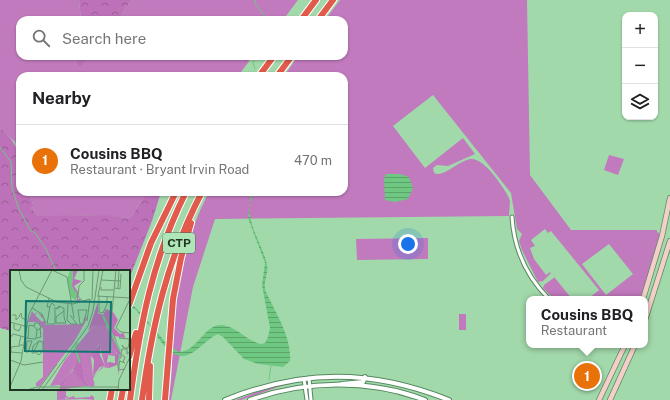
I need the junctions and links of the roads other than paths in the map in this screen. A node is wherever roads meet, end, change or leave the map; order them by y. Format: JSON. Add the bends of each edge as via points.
{"nodes":[{"id":1,"x":316,"y":0,"type":"edge"},
{"id":2,"x":333,"y":0,"type":"edge"},
{"id":3,"x":304,"y":16,"type":"edge"},
{"id":4,"x":321,"y":16,"type":"edge"},
{"id":5,"x":271,"y":60,"type":"edge"},
{"id":6,"x":289,"y":60,"type":"edge"},
{"id":7,"x":262,"y":72,"type":"edge"},
{"id":8,"x":280,"y":72,"type":"edge"},
{"id":9,"x":174,"y":196,"type":"edge"},
{"id":10,"x":184,"y":196,"type":"edge"},
{"id":11,"x":200,"y":196,"type":"edge"},
{"id":12,"x":670,"y":198,"type":"edge"},
{"id":13,"x":197,"y":202,"type":"junction"},
{"id":14,"x":512,"y":217,"type":"dead end"},
{"id":15,"x":670,"y":241,"type":"edge"},
{"id":16,"x":147,"y":293,"type":"junction"},
{"id":17,"x":546,"y":296,"type":"edge"},
{"id":18,"x":644,"y":296,"type":"edge"},
{"id":19,"x":130,"y":302,"type":"edge"},
{"id":20,"x":648,"y":307,"type":"edge"},
{"id":21,"x":152,"y":338,"type":"junction"},
{"id":22,"x":624,"y":348,"type":"edge"},
{"id":23,"x":630,"y":348,"type":"edge"},
{"id":24,"x":634,"y":348,"type":"edge"},
{"id":25,"x":130,"y":353,"type":"edge"},
{"id":26,"x":631,"y":354,"type":"junction"},
{"id":27,"x":365,"y":377,"type":"junction"},
{"id":28,"x":309,"y":378,"type":"junction"},
{"id":29,"x":304,"y":379,"type":"junction"},
{"id":30,"x":337,"y":385,"type":"junction"},
{"id":31,"x":305,"y":387,"type":"junction"},
{"id":32,"x":310,"y":387,"type":"junction"},
{"id":33,"x":112,"y":390,"type":"edge"},
{"id":34,"x":123,"y":390,"type":"edge"},
{"id":35,"x":426,"y":391,"type":"junction"},
{"id":36,"x":110,"y":400,"type":"edge"},
{"id":37,"x":121,"y":400,"type":"edge"},
{"id":38,"x":130,"y":400,"type":"edge"},
{"id":39,"x":142,"y":400,"type":"edge"},
{"id":40,"x":149,"y":400,"type":"edge"},
{"id":41,"x":165,"y":400,"type":"edge"},
{"id":42,"x":225,"y":400,"type":"edge"},
{"id":43,"x":250,"y":400,"type":"edge"},
{"id":44,"x":307,"y":400,"type":"edge"},
{"id":45,"x":311,"y":400,"type":"edge"},
{"id":46,"x":423,"y":400,"type":"edge"},
{"id":47,"x":449,"y":400,"type":"edge"},
{"id":48,"x":599,"y":400,"type":"edge"},
{"id":49,"x":610,"y":400,"type":"edge"}],
"edges":[{"from":1,"to":3,"type":"highway"},
{"from":2,"to":4,"type":"highway"},
{"from":5,"to":7,"type":"highway"},
{"from":6,"to":8,"type":"highway"},
{"from":9,"to":19,"type":"highway","via":[[151,243]]},
{"from":10,"to":16,"type":"highway","number":"CTP","via":[[167,234]]},
{"from":11,"to":13,"type":"highway","number":"CTP"},
{"from":12,"to":18,"type":"main road"},
{"from":13,"to":21,"type":"highway","number":"CTP","via":[[176,249],[164,285]]},
{"from":13,"to":41,"type":"highway","via":[[181,258],[173,299]]},
{"from":14,"to":17,"type":"street","via":[[515,240],[522,262],[531,278]]},
{"from":15,"to":20,"type":"main road"},
{"from":16,"to":25,"type":"highway"},
{"from":16,"to":38,"type":"highway","number":"CTP"},
{"from":21,"to":39,"type":"highway","number":"CTP"},
{"from":21,"to":40,"type":"highway"},
{"from":22,"to":48,"type":"main road"},
{"from":23,"to":26,"type":"main road"},
{"from":24,"to":26,"type":"main road"},
{"from":26,"to":49,"type":"main road"},
{"from":27,"to":28,"type":"street"},
{"from":27,"to":30,"type":"street","via":[[364,382]]},
{"from":27,"to":35,"type":"street","via":[[407,384]]},
{"from":28,"to":29,"type":"street"},
{"from":28,"to":32,"type":"street"},
{"from":29,"to":31,"type":"street"},
{"from":29,"to":42,"type":"street","via":[[276,382]]},
{"from":30,"to":32,"type":"street"},
{"from":30,"to":46,"type":"street","via":[[383,389]]},
{"from":31,"to":32,"type":"street"},
{"from":31,"to":43,"type":"street","via":[[282,390]]},
{"from":31,"to":44,"type":"street"},
{"from":32,"to":45,"type":"street"},
{"from":33,"to":36,"type":"highway"},
{"from":34,"to":37,"type":"highway"},
{"from":35,"to":46,"type":"street"},
{"from":35,"to":47,"type":"street"}]}
